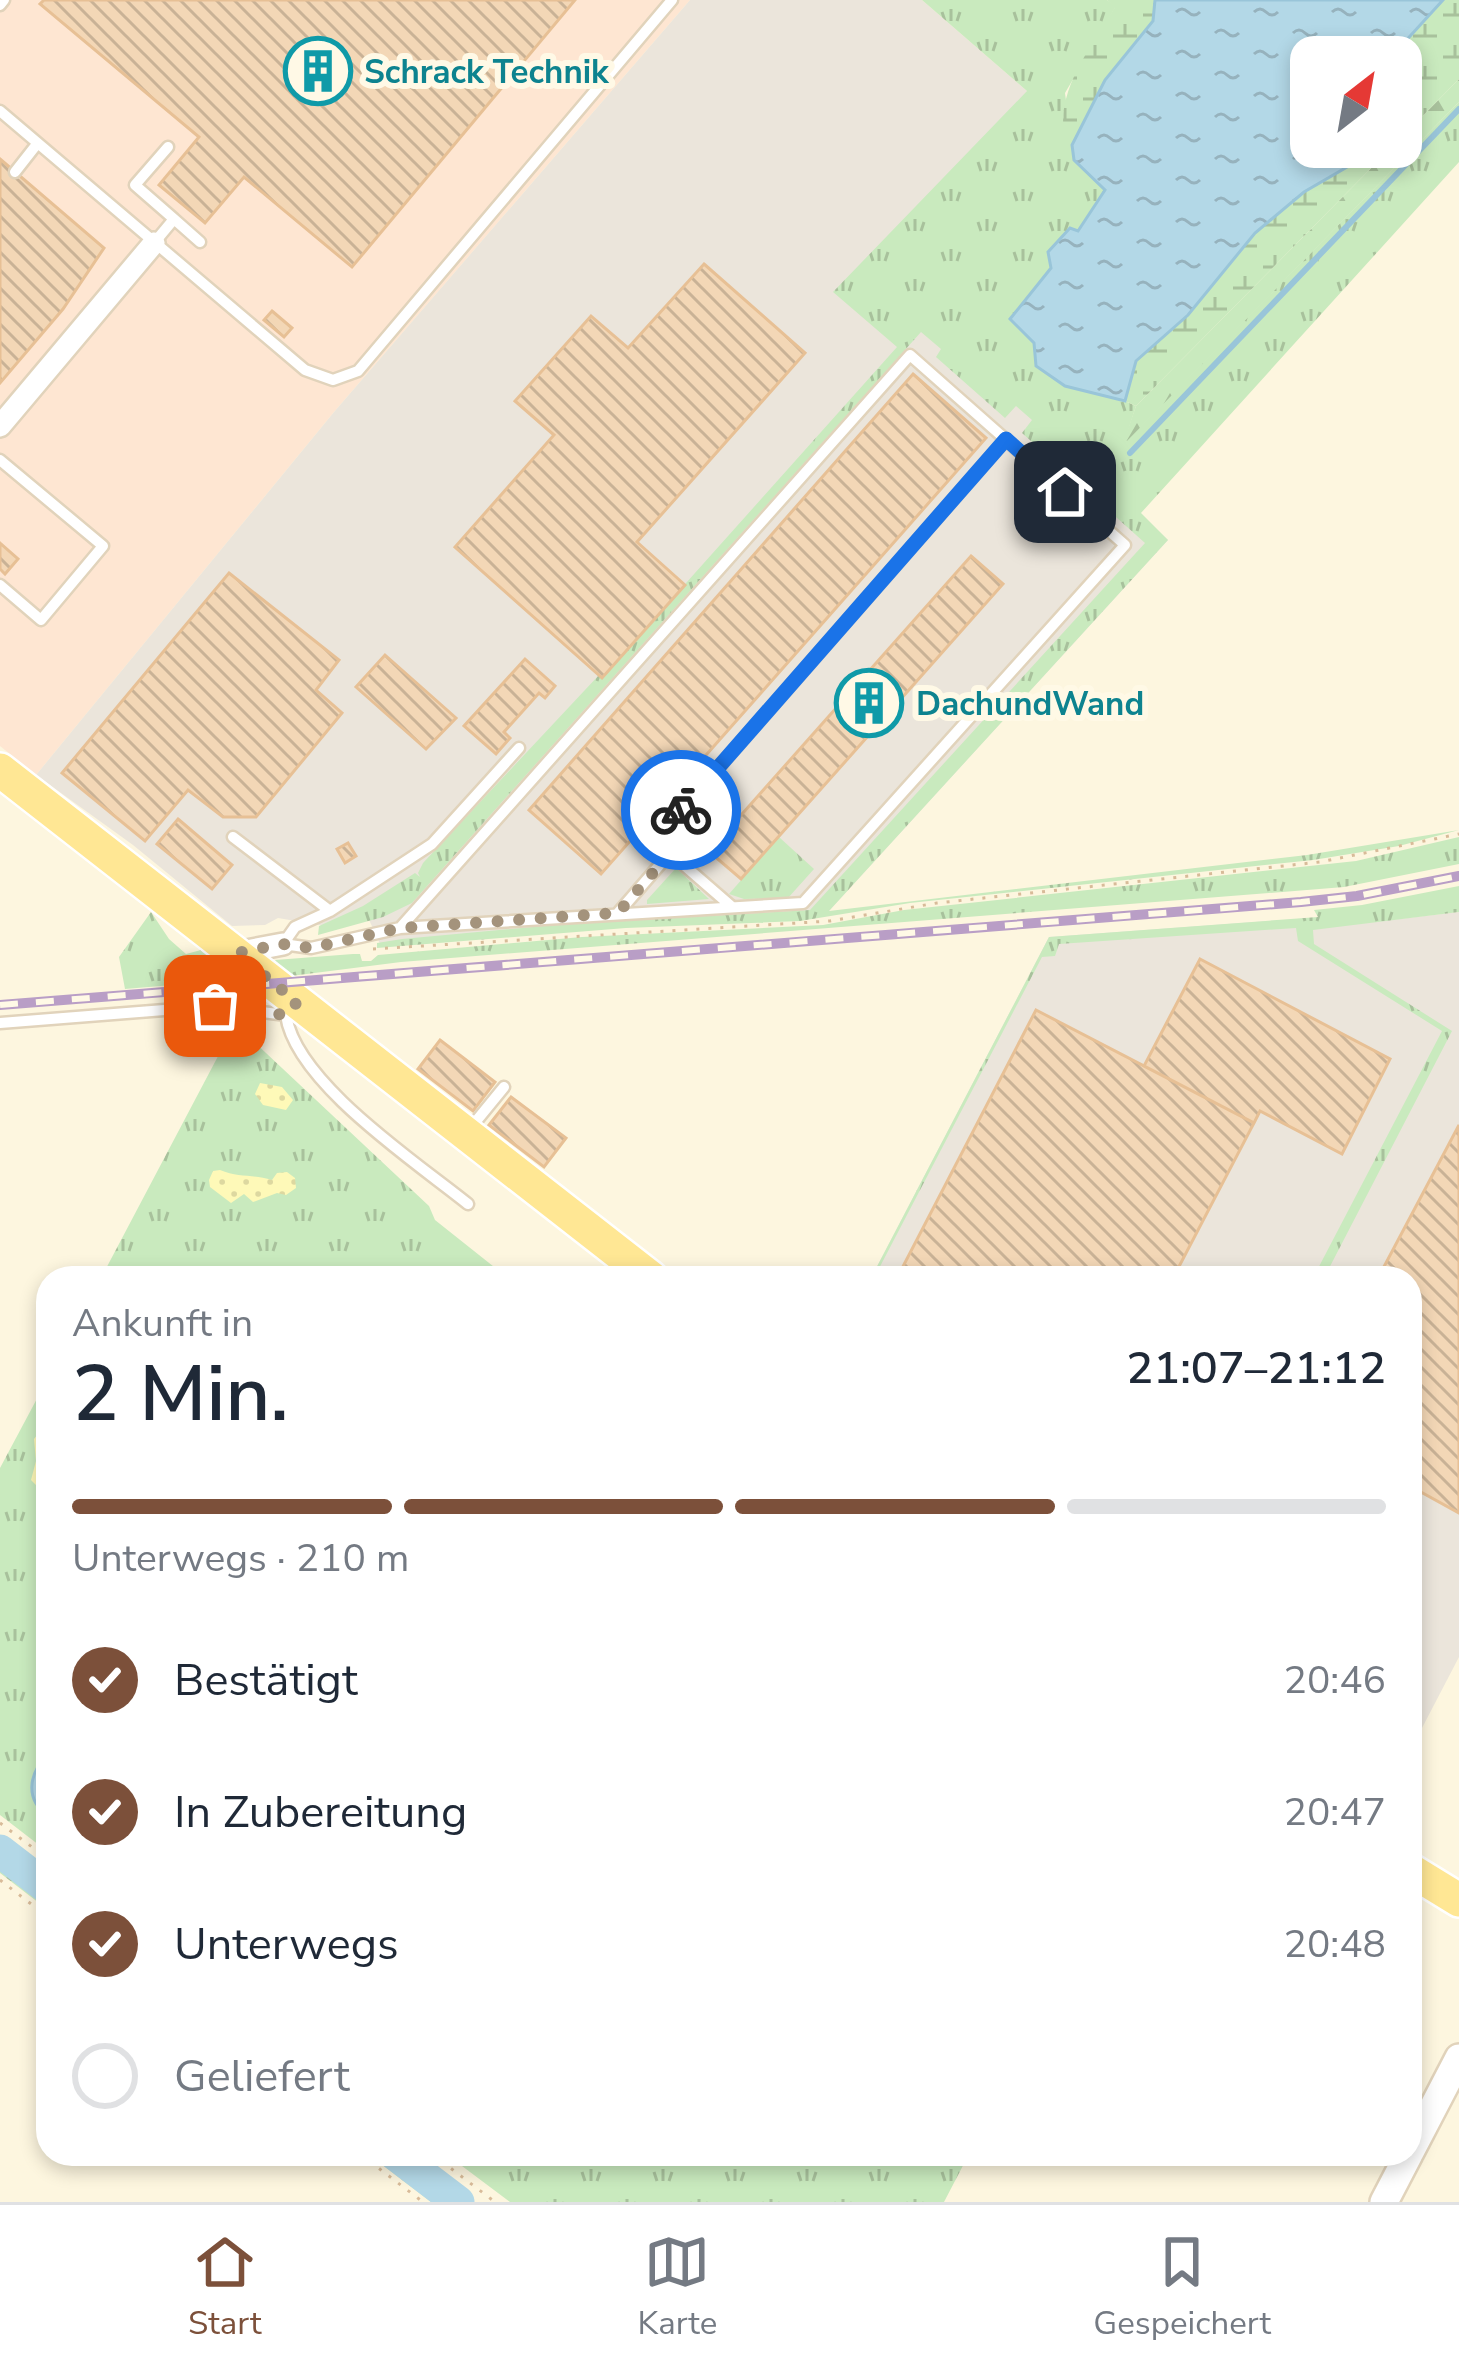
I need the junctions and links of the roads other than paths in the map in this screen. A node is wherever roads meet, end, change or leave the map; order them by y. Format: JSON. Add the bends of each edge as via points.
{"nodes":[{"id":1,"x":671,"y":0,"type":"edge"},
{"id":2,"x":0,"y":111,"type":"edge"},
{"id":3,"x":37,"y":144,"type":"junction"},
{"id":4,"x":168,"y":147,"type":"dead end"},
{"id":5,"x":15,"y":172,"type":"dead end"},
{"id":6,"x":174,"y":219,"type":"junction"},
{"id":7,"x":200,"y":242,"type":"dead end"},
{"id":8,"x":154,"y":243,"type":"junction"},
{"id":9,"x":0,"y":426,"type":"edge"},
{"id":10,"x":1006,"y":439,"type":"junction"},
{"id":11,"x":0,"y":460,"type":"edge"},
{"id":12,"x":0,"y":585,"type":"edge"},
{"id":13,"x":519,"y":748,"type":"dead end"},
{"id":14,"x":0,"y":770,"type":"edge"},
{"id":15,"x":233,"y":836,"type":"dead end"},
{"id":16,"x":670,"y":853,"type":"junction"},
{"id":17,"x":732,"y":907,"type":"junction"},
{"id":18,"x":330,"y":911,"type":"junction"},
{"id":19,"x":618,"y":913,"type":"junction"},
{"id":20,"x":400,"y":928,"type":"junction"},
{"id":21,"x":283,"y":944,"type":"junction"},
{"id":22,"x":236,"y":953,"type":"junction"},
{"id":23,"x":291,"y":1009,"type":"junction"},
{"id":24,"x":0,"y":1022,"type":"edge"},
{"id":25,"x":504,"y":1087,"type":"dead end"},
{"id":26,"x":466,"y":1134,"type":"junction"},
{"id":27,"x":468,"y":1204,"type":"dead end"},
{"id":28,"x":636,"y":1266,"type":"edge"},
{"id":29,"x":1422,"y":1877,"type":"edge"},
{"id":30,"x":1459,"y":1900,"type":"edge"},
{"id":31,"x":1459,"y":2058,"type":"edge"},
{"id":32,"x":1422,"y":2130,"type":"edge"},
{"id":33,"x":1403,"y":2166,"type":"edge"},
{"id":34,"x":1384,"y":2202,"type":"edge"}],
"edges":[{"from":1,"to":8,"type":"lane","via":[[358,371],[333,380],[305,370]]},
{"from":2,"to":3,"type":"lane"},
{"from":3,"to":5,"type":"lane"},
{"from":3,"to":8,"type":"lane"},
{"from":4,"to":6,"type":"lane","via":[[135,185]]},
{"from":6,"to":7,"type":"lane"},
{"from":6,"to":8,"type":"lane"},
{"from":8,"to":9,"type":"street"},
{"from":10,"to":16,"type":"lane","via":[[656,840]]},
{"from":10,"to":17,"type":"lane","via":[[1125,545],[802,903]]},
{"from":10,"to":20,"type":"lane","via":[[910,355]]},
{"from":11,"to":12,"type":"lane","via":[[103,546],[41,620]]},
{"from":13,"to":18,"type":"lane","via":[[432,844]]},
{"from":14,"to":22,"type":"main road"},
{"from":15,"to":18,"type":"lane"},
{"from":16,"to":17,"type":"lane"},
{"from":16,"to":19,"type":"lane"},
{"from":17,"to":19,"type":"lane"},
{"from":18,"to":21,"type":"lane","via":[[295,927]]},
{"from":19,"to":20,"type":"lane"},
{"from":20,"to":21,"type":"lane","via":[[311,948]]},
{"from":21,"to":22,"type":"street"},
{"from":22,"to":23,"type":"main road"},
{"from":23,"to":24,"type":"lane","via":[[215,1006]]},
{"from":23,"to":26,"type":"main road"},
{"from":23,"to":27,"type":"lane","via":[[289,1035],[344,1105]]},
{"from":25,"to":26,"type":"lane"},
{"from":26,"to":28,"type":"main road"},
{"from":29,"to":30,"type":"main road"},
{"from":31,"to":32,"type":"street"},
{"from":33,"to":34,"type":"street"}]}
